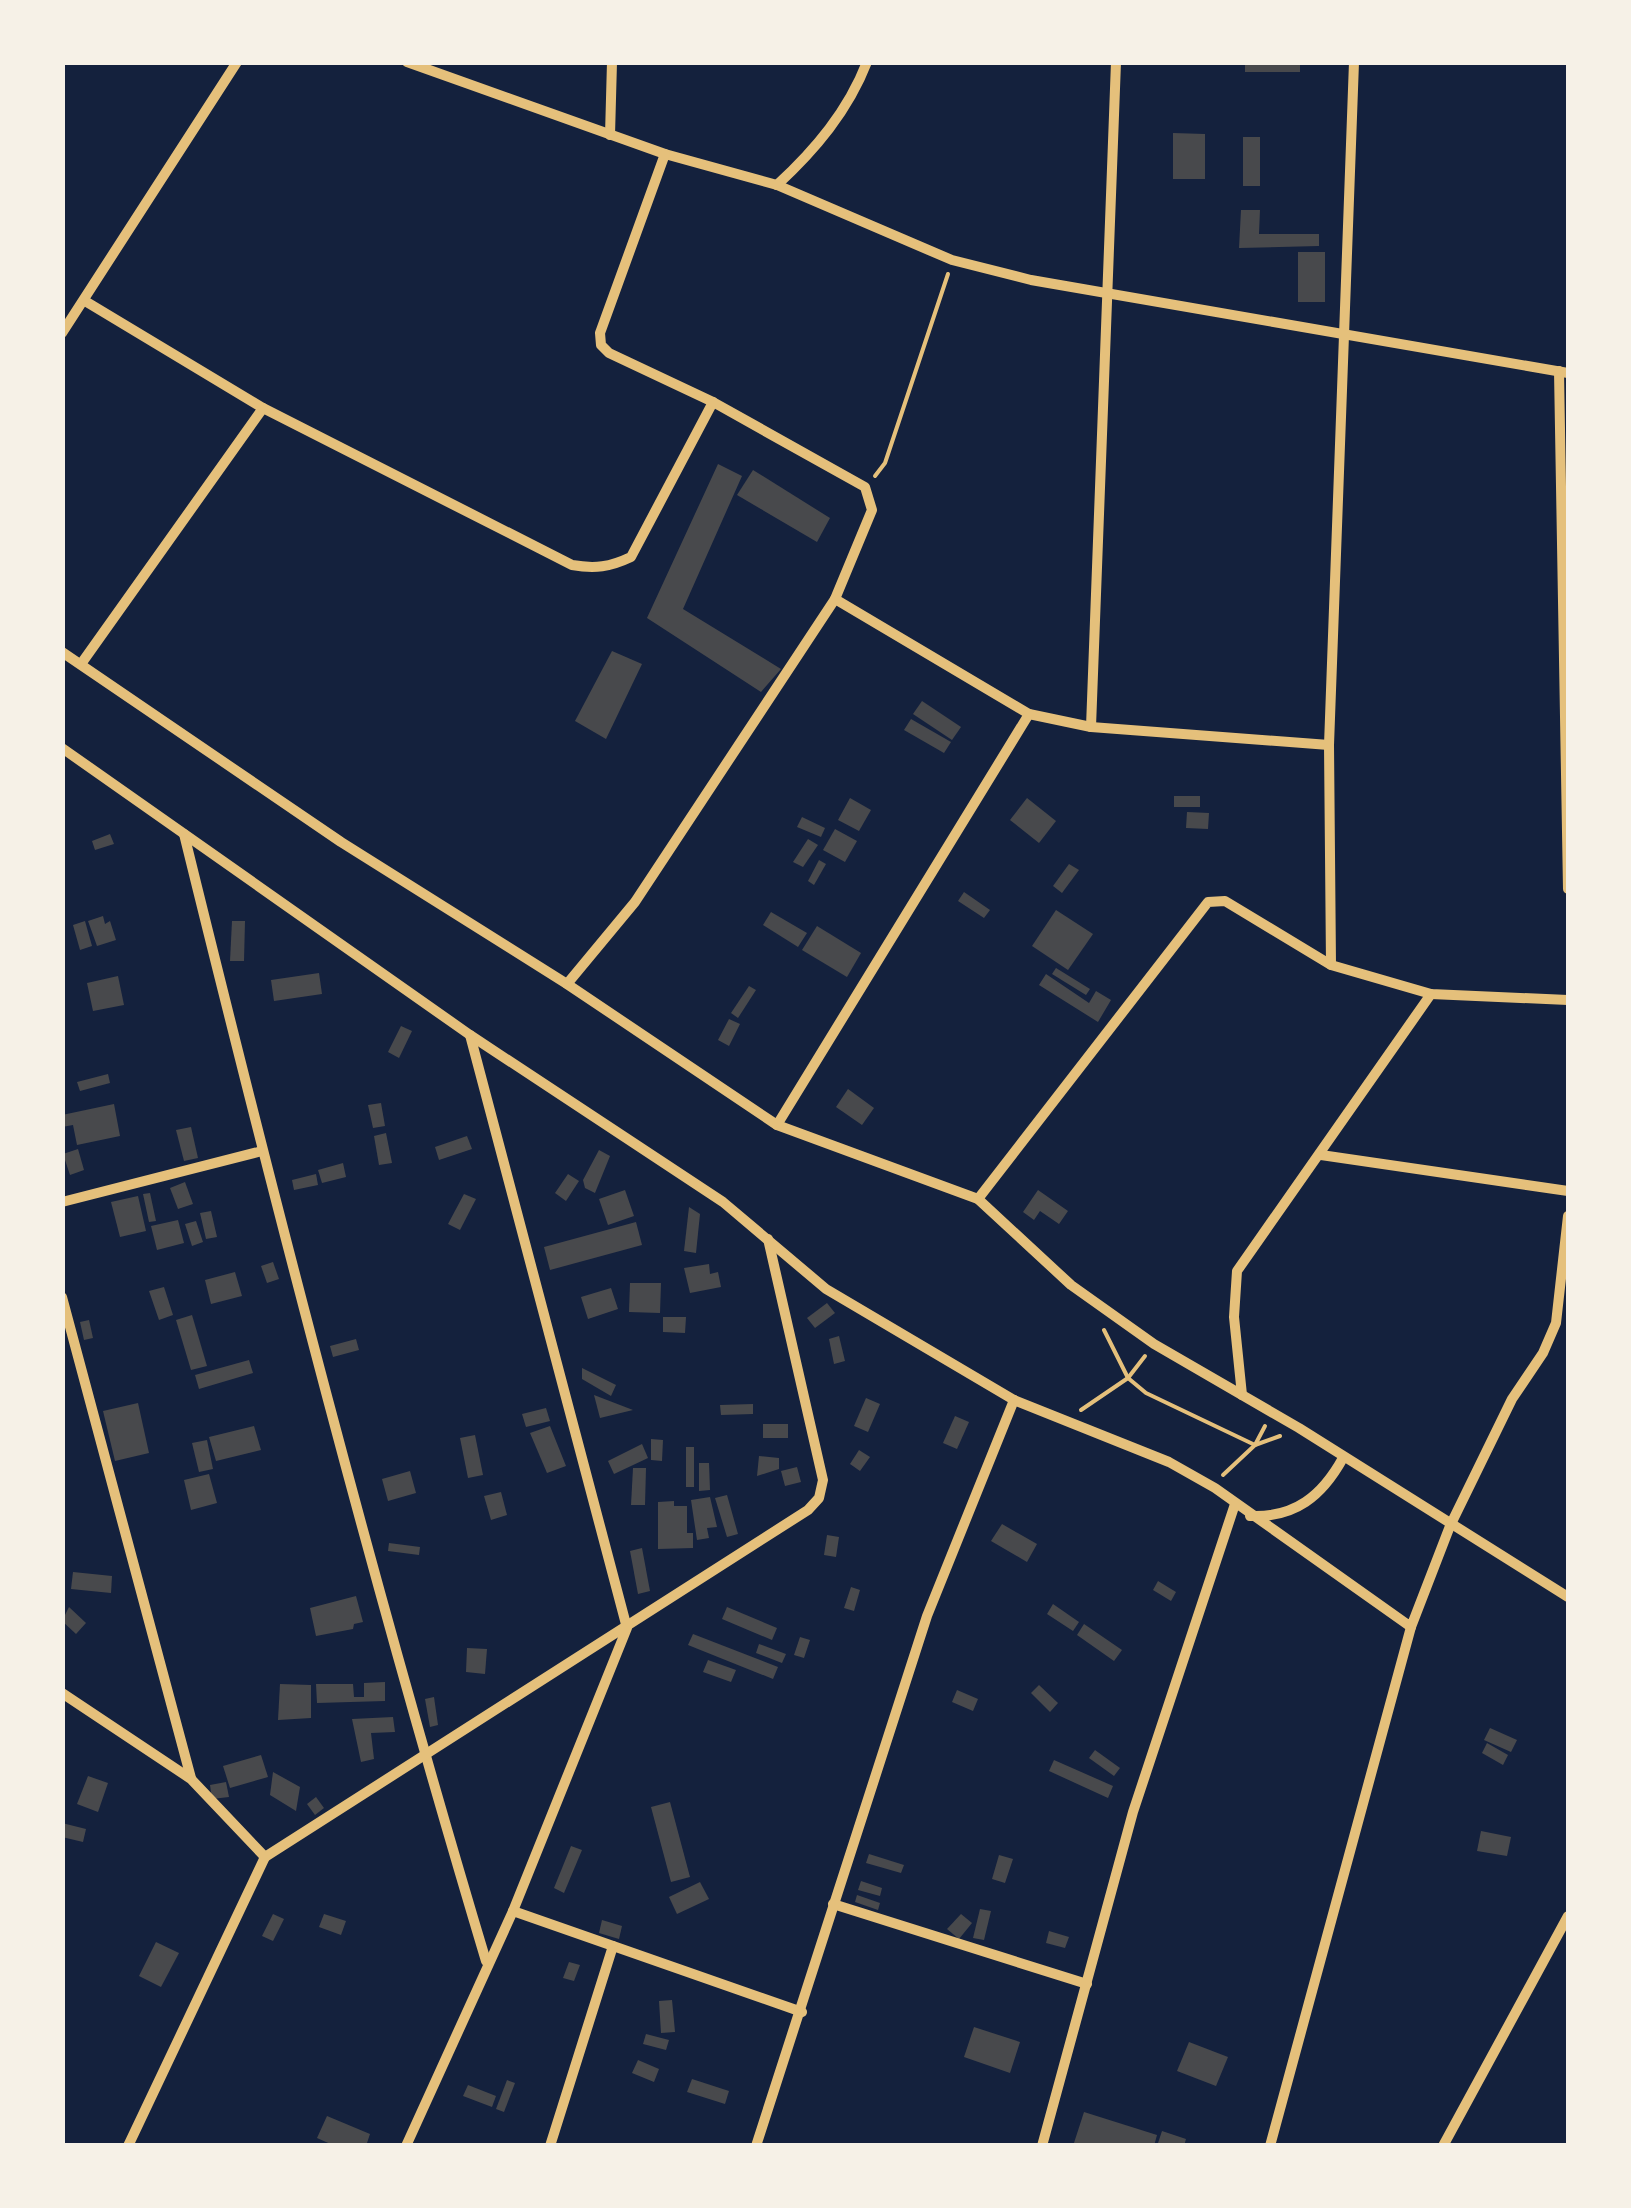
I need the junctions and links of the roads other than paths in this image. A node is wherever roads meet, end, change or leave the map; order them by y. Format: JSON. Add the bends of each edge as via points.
{"nodes":[{"id":1,"x":237,"y":62,"type":"edge"},
{"id":2,"x":406,"y":62,"type":"edge"},
{"id":3,"x":612,"y":62,"type":"edge"},
{"id":4,"x":866,"y":62,"type":"edge"},
{"id":5,"x":1116,"y":62,"type":"edge"},
{"id":6,"x":1354,"y":62,"type":"edge"},
{"id":7,"x":610,"y":136,"type":"junction"},
{"id":8,"x":665,"y":154,"type":"junction"},
{"id":9,"x":776,"y":185,"type":"junction"},
{"id":10,"x":1106,"y":293,"type":"junction"},
{"id":11,"x":85,"y":301,"type":"junction"},
{"id":12,"x":1341,"y":332,"type":"junction"},
{"id":13,"x":62,"y":333,"type":"edge"},
{"id":14,"x":1564,"y":372,"type":"edge"},
{"id":15,"x":713,"y":402,"type":"junction"},
{"id":16,"x":263,"y":408,"type":"junction"},
{"id":17,"x":835,"y":598,"type":"junction"},
{"id":18,"x":62,"y":652,"type":"edge"},
{"id":19,"x":81,"y":664,"type":"junction"},
{"id":20,"x":1566,"y":680,"type":"edge"},
{"id":21,"x":1029,"y":714,"type":"junction"},
{"id":22,"x":1091,"y":726,"type":"junction"},
{"id":23,"x":1328,"y":745,"type":"junction"},
{"id":24,"x":62,"y":748,"type":"edge"},
{"id":25,"x":184,"y":834,"type":"junction"},
{"id":26,"x":1568,"y":888,"type":"edge"},
{"id":27,"x":1331,"y":964,"type":"junction"},
{"id":28,"x":566,"y":984,"type":"junction"},
{"id":29,"x":1431,"y":994,"type":"junction"},
{"id":30,"x":1568,"y":1000,"type":"edge"},
{"id":31,"x":470,"y":1035,"type":"junction"},
{"id":32,"x":777,"y":1125,"type":"junction"},
{"id":33,"x":262,"y":1151,"type":"junction"},
{"id":34,"x":1321,"y":1155,"type":"junction"},
{"id":35,"x":1568,"y":1191,"type":"edge"},
{"id":36,"x":978,"y":1199,"type":"junction"},
{"id":37,"x":62,"y":1202,"type":"edge"},
{"id":38,"x":1568,"y":1216,"type":"edge"},
{"id":39,"x":768,"y":1239,"type":"junction"},
{"id":40,"x":62,"y":1297,"type":"edge"},
{"id":41,"x":1242,"y":1395,"type":"junction"},
{"id":42,"x":1014,"y":1400,"type":"junction"},
{"id":43,"x":1343,"y":1458,"type":"junction"},
{"id":44,"x":1235,"y":1504,"type":"junction"},
{"id":45,"x":1249,"y":1516,"type":"junction"},
{"id":46,"x":1450,"y":1526,"type":"junction"},
{"id":47,"x":1568,"y":1597,"type":"edge"},
{"id":48,"x":1410,"y":1627,"type":"junction"},
{"id":49,"x":627,"y":1628,"type":"junction"},
{"id":50,"x":62,"y":1693,"type":"edge"},
{"id":51,"x":424,"y":1756,"type":"junction"},
{"id":52,"x":191,"y":1780,"type":"junction"},
{"id":53,"x":265,"y":1857,"type":"junction"},
{"id":54,"x":832,"y":1904,"type":"junction"},
{"id":55,"x":513,"y":1911,"type":"junction"},
{"id":56,"x":1568,"y":1916,"type":"edge"},
{"id":57,"x":614,"y":1946,"type":"junction"},
{"id":58,"x":486,"y":1960,"type":"junction"},
{"id":59,"x":1087,"y":1984,"type":"junction"},
{"id":60,"x":802,"y":2012,"type":"junction"},
{"id":61,"x":128,"y":2146,"type":"edge"},
{"id":62,"x":406,"y":2146,"type":"edge"},
{"id":63,"x":550,"y":2146,"type":"edge"},
{"id":64,"x":756,"y":2146,"type":"edge"},
{"id":65,"x":1042,"y":2146,"type":"edge"},
{"id":66,"x":1270,"y":2146,"type":"edge"},
{"id":67,"x":1443,"y":2146,"type":"edge"}],
"edges":[{"from":1,"to":11,"type":"street"},
{"from":2,"to":7,"type":"street"},
{"from":3,"to":7,"type":"street"},
{"from":4,"to":9,"type":"street","via":[[824,137]]},
{"from":5,"to":10,"type":"street"},
{"from":6,"to":12,"type":"street"},
{"from":7,"to":8,"type":"street"},
{"from":8,"to":9,"type":"street"},
{"from":8,"to":15,"type":"street","via":[[601,345]]},
{"from":9,"to":10,"type":"street","via":[[952,260]]},
{"from":10,"to":12,"type":"street"},
{"from":10,"to":22,"type":"street"},
{"from":11,"to":13,"type":"street"},
{"from":11,"to":16,"type":"street"},
{"from":12,"to":14,"type":"street"},
{"from":12,"to":23,"type":"street"},
{"from":14,"to":20,"type":"street"},
{"from":15,"to":16,"type":"street","via":[[631,557],[591,568]]},
{"from":15,"to":17,"type":"street","via":[[865,487],[872,510]]},
{"from":16,"to":19,"type":"street"},
{"from":17,"to":21,"type":"street"},
{"from":17,"to":28,"type":"street","via":[[635,902]]},
{"from":18,"to":19,"type":"street"},
{"from":19,"to":28,"type":"street","via":[[340,842]]},
{"from":20,"to":26,"type":"street"},
{"from":21,"to":22,"type":"street"},
{"from":21,"to":32,"type":"street"},
{"from":22,"to":23,"type":"street"},
{"from":23,"to":27,"type":"street"},
{"from":24,"to":25,"type":"street"},
{"from":25,"to":31,"type":"street"},
{"from":25,"to":33,"type":"street"},
{"from":27,"to":29,"type":"street"},
{"from":27,"to":36,"type":"street","via":[[1225,901],[1208,902]]},
{"from":28,"to":32,"type":"street"},
{"from":29,"to":30,"type":"street"},
{"from":29,"to":34,"type":"street"},
{"from":31,"to":39,"type":"street","via":[[723,1202]]},
{"from":31,"to":49,"type":"street"},
{"from":32,"to":36,"type":"street"},
{"from":33,"to":37,"type":"street"},
{"from":33,"to":51,"type":"street"},
{"from":34,"to":35,"type":"street"},
{"from":34,"to":41,"type":"street","via":[[1237,1271]]},
{"from":36,"to":41,"type":"street","via":[[1090,1301]]},
{"from":38,"to":46,"type":"street","via":[[1556,1323]]},
{"from":39,"to":42,"type":"street","via":[[826,1289]]},
{"from":39,"to":49,"type":"street","via":[[823,1480],[819,1498]]},
{"from":40,"to":52,"type":"street"},
{"from":41,"to":43,"type":"street"},
{"from":42,"to":44,"type":"street","via":[[1169,1462]]},
{"from":42,"to":54,"type":"street","via":[[927,1616]]},
{"from":43,"to":45,"type":"street","via":[[1328,1486],[1294,1510]]},
{"from":43,"to":46,"type":"street"},
{"from":44,"to":45,"type":"street"},
{"from":44,"to":59,"type":"street","via":[[1134,1812]]},
{"from":45,"to":48,"type":"street"},
{"from":46,"to":47,"type":"street"},
{"from":46,"to":48,"type":"street"},
{"from":48,"to":66,"type":"street"},
{"from":49,"to":51,"type":"street"},
{"from":49,"to":55,"type":"street"},
{"from":50,"to":52,"type":"street"},
{"from":51,"to":53,"type":"street"},
{"from":51,"to":58,"type":"street"},
{"from":52,"to":53,"type":"street"},
{"from":53,"to":61,"type":"street"},
{"from":54,"to":59,"type":"street"},
{"from":54,"to":60,"type":"street"},
{"from":55,"to":57,"type":"street"},
{"from":55,"to":58,"type":"street"},
{"from":56,"to":67,"type":"street"},
{"from":57,"to":60,"type":"street"},
{"from":57,"to":63,"type":"street"},
{"from":58,"to":62,"type":"street"},
{"from":59,"to":65,"type":"street"},
{"from":60,"to":64,"type":"street"}]}
